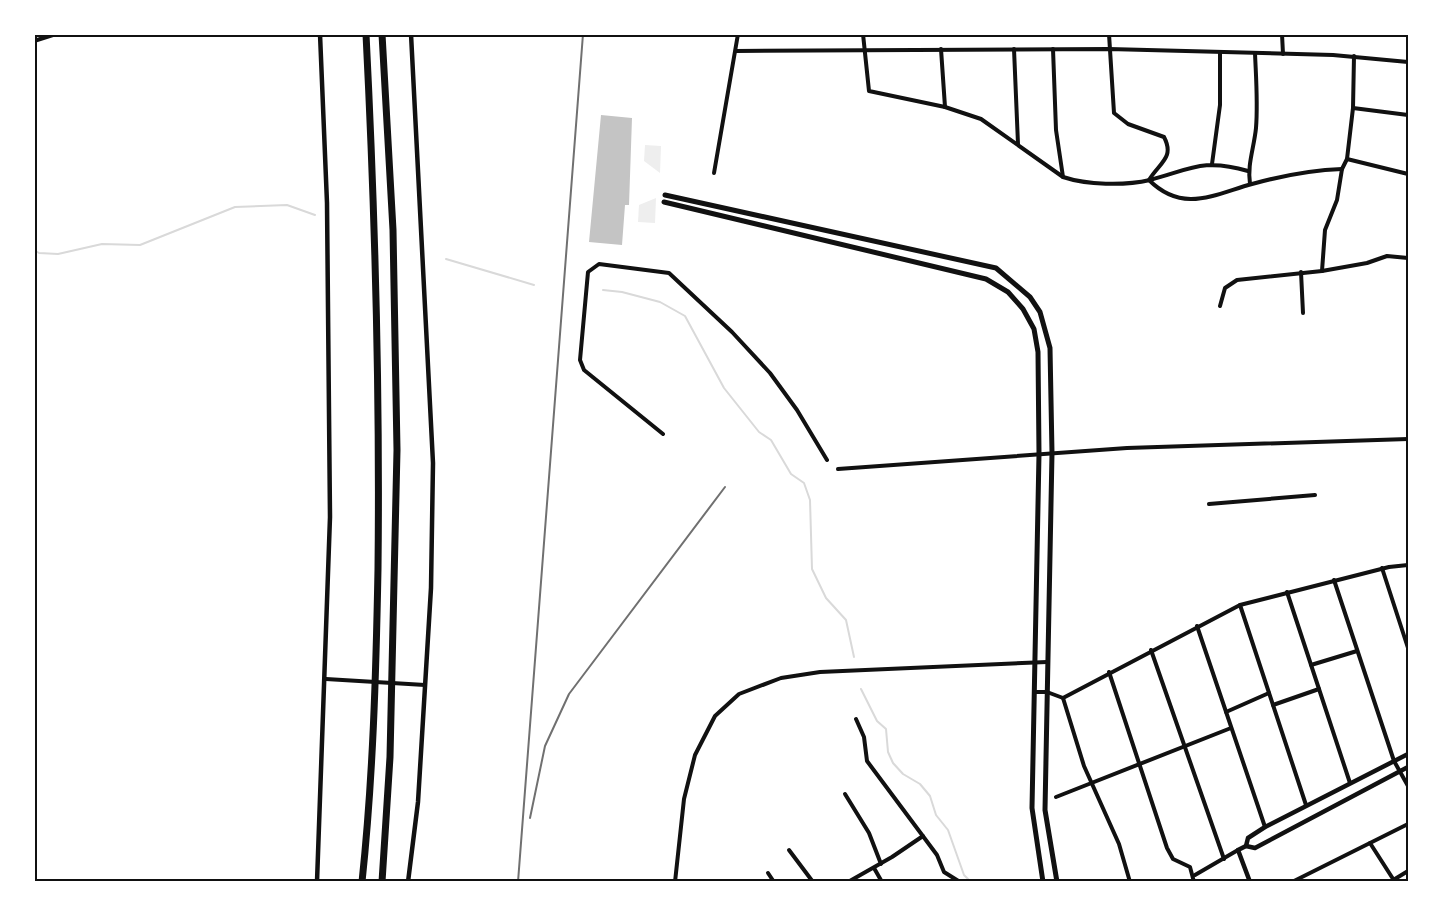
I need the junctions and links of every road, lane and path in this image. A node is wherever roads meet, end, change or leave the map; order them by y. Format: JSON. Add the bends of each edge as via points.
{"nodes":[{"id":1,"x":56,"y":34,"type":"edge"},
{"id":2,"x":320,"y":34,"type":"edge"},
{"id":3,"x":366,"y":34,"type":"edge"},
{"id":4,"x":382,"y":34,"type":"edge"},
{"id":5,"x":411,"y":34,"type":"edge"},
{"id":6,"x":738,"y":34,"type":"edge"},
{"id":7,"x":863,"y":34,"type":"edge"},
{"id":8,"x":1109,"y":34,"type":"edge"},
{"id":9,"x":1282,"y":34,"type":"edge"},
{"id":10,"x":34,"y":41,"type":"edge"},
{"id":11,"x":864,"y":48,"type":"junction"},
{"id":12,"x":941,"y":49,"type":"junction"},
{"id":13,"x":1014,"y":49,"type":"junction"},
{"id":14,"x":1053,"y":49,"type":"junction"},
{"id":15,"x":1109,"y":49,"type":"junction"},
{"id":16,"x":736,"y":51,"type":"junction"},
{"id":17,"x":1220,"y":52,"type":"junction"},
{"id":18,"x":1255,"y":53,"type":"junction"},
{"id":19,"x":1283,"y":54,"type":"junction"},
{"id":20,"x":1354,"y":56,"type":"junction"},
{"id":21,"x":1408,"y":62,"type":"edge"},
{"id":22,"x":945,"y":107,"type":"junction"},
{"id":23,"x":1353,"y":108,"type":"junction"},
{"id":24,"x":1408,"y":115,"type":"edge"},
{"id":25,"x":1018,"y":144,"type":"junction"},
{"id":26,"x":1347,"y":159,"type":"junction"},
{"id":27,"x":1212,"y":164,"type":"junction"},
{"id":28,"x":1342,"y":169,"type":"junction"},
{"id":29,"x":1248,"y":171,"type":"junction"},
{"id":30,"x":714,"y":173,"type":"dead end"},
{"id":31,"x":1408,"y":174,"type":"edge"},
{"id":32,"x":1063,"y":177,"type":"junction"},
{"id":33,"x":1149,"y":180,"type":"junction"},
{"id":34,"x":1250,"y":184,"type":"junction"},
{"id":35,"x":665,"y":195,"type":"dead end"},
{"id":36,"x":664,"y":202,"type":"dead end"},
{"id":37,"x":1408,"y":258,"type":"edge"},
{"id":38,"x":1322,"y":271,"type":"junction"},
{"id":39,"x":1301,"y":272,"type":"junction"},
{"id":40,"x":1220,"y":306,"type":"dead end"},
{"id":41,"x":1304,"y":313,"type":"dead end"},
{"id":42,"x":663,"y":434,"type":"dead end"},
{"id":43,"x":1408,"y":439,"type":"edge"},
{"id":44,"x":1052,"y":453,"type":"junction"},
{"id":45,"x":1039,"y":454,"type":"junction"},
{"id":46,"x":827,"y":460,"type":"dead end"},
{"id":47,"x":838,"y":469,"type":"dead end"},
{"id":48,"x":1315,"y":495,"type":"dead end"},
{"id":49,"x":1209,"y":504,"type":"dead end"},
{"id":50,"x":1408,"y":564,"type":"edge"},
{"id":51,"x":1382,"y":568,"type":"junction"},
{"id":52,"x":1334,"y":580,"type":"junction"},
{"id":53,"x":1287,"y":592,"type":"junction"},
{"id":54,"x":1240,"y":605,"type":"junction"},
{"id":55,"x":1197,"y":626,"type":"junction"},
{"id":56,"x":1408,"y":648,"type":"edge"},
{"id":57,"x":1151,"y":650,"type":"junction"},
{"id":58,"x":1357,"y":651,"type":"junction"},
{"id":59,"x":1036,"y":662,"type":"junction"},
{"id":60,"x":1047,"y":662,"type":"junction"},
{"id":61,"x":1311,"y":665,"type":"junction"},
{"id":62,"x":1109,"y":672,"type":"junction"},
{"id":63,"x":326,"y":679,"type":"junction"},
{"id":64,"x":425,"y":685,"type":"junction"},
{"id":65,"x":1319,"y":689,"type":"junction"},
{"id":66,"x":1035,"y":692,"type":"junction"},
{"id":67,"x":1047,"y":692,"type":"junction"},
{"id":68,"x":1269,"y":693,"type":"junction"},
{"id":69,"x":1063,"y":698,"type":"junction"},
{"id":70,"x":1273,"y":705,"type":"junction"},
{"id":71,"x":1226,"y":712,"type":"junction"},
{"id":72,"x":856,"y":719,"type":"dead end"},
{"id":73,"x":1231,"y":728,"type":"junction"},
{"id":74,"x":1185,"y":746,"type":"junction"},
{"id":75,"x":1408,"y":754,"type":"edge"},
{"id":76,"x":1394,"y":761,"type":"junction"},
{"id":77,"x":1139,"y":765,"type":"junction"},
{"id":78,"x":1408,"y":767,"type":"edge"},
{"id":79,"x":1399,"y":771,"type":"junction"},
{"id":80,"x":1350,"y":783,"type":"junction"},
{"id":81,"x":1092,"y":784,"type":"junction"},
{"id":82,"x":1408,"y":786,"type":"edge"},
{"id":83,"x":845,"y":794,"type":"dead end"},
{"id":84,"x":1056,"y":797,"type":"dead end"},
{"id":85,"x":1306,"y":805,"type":"junction"},
{"id":86,"x":1408,"y":824,"type":"edge"},
{"id":87,"x":1265,"y":828,"type":"junction"},
{"id":88,"x":922,"y":836,"type":"junction"},
{"id":89,"x":1370,"y":843,"type":"junction"},
{"id":90,"x":1246,"y":846,"type":"junction"},
{"id":91,"x":789,"y":850,"type":"dead end"},
{"id":92,"x":1238,"y":850,"type":"junction"},
{"id":93,"x":1224,"y":859,"type":"junction"},
{"id":94,"x":881,"y":864,"type":"junction"},
{"id":95,"x":874,"y":868,"type":"junction"},
{"id":96,"x":1408,"y":872,"type":"edge"},
{"id":97,"x":768,"y":873,"type":"dead end"},
{"id":98,"x":1195,"y":875,"type":"junction"},
{"id":99,"x":1300,"y":880,"type":"edge"},
{"id":100,"x":1393,"y":881,"type":"edge"},
{"id":101,"x":317,"y":882,"type":"edge"},
{"id":102,"x":362,"y":882,"type":"edge"},
{"id":103,"x":382,"y":882,"type":"edge"},
{"id":104,"x":408,"y":882,"type":"edge"},
{"id":105,"x":675,"y":882,"type":"edge"},
{"id":106,"x":774,"y":882,"type":"edge"},
{"id":107,"x":813,"y":882,"type":"edge"},
{"id":108,"x":848,"y":882,"type":"edge"},
{"id":109,"x":882,"y":882,"type":"edge"},
{"id":110,"x":960,"y":882,"type":"edge"},
{"id":111,"x":1043,"y":882,"type":"edge"},
{"id":112,"x":1057,"y":882,"type":"edge"},
{"id":113,"x":1130,"y":882,"type":"edge"},
{"id":114,"x":1194,"y":882,"type":"edge"},
{"id":115,"x":1250,"y":882,"type":"edge"},
{"id":116,"x":1292,"y":882,"type":"edge"}],
"edges":[{"from":1,"to":10,"type":"street"},
{"from":2,"to":63,"type":"street","via":[[330,447]]},
{"from":3,"to":102,"type":"highway","via":[[377,270],[380,459],[376,670]]},
{"from":4,"to":103,"type":"highway","via":[[393,230],[397,450],[390,757]]},
{"from":5,"to":64,"type":"street","via":[[433,463]]},
{"from":6,"to":16,"type":"street"},
{"from":7,"to":11,"type":"street"},
{"from":8,"to":15,"type":"street"},
{"from":9,"to":19,"type":"street"},
{"from":11,"to":12,"type":"street"},
{"from":11,"to":16,"type":"street"},
{"from":11,"to":22,"type":"street","via":[[869,91]]},
{"from":12,"to":13,"type":"street"},
{"from":12,"to":22,"type":"street"},
{"from":13,"to":14,"type":"street"},
{"from":13,"to":25,"type":"street"},
{"from":14,"to":15,"type":"street"},
{"from":14,"to":32,"type":"street","via":[[1056,130]]},
{"from":15,"to":17,"type":"street"},
{"from":15,"to":33,"type":"street","via":[[1114,113],[1128,124],[1164,137],[1169,147],[1169,155]]},
{"from":16,"to":30,"type":"street"},
{"from":17,"to":18,"type":"street"},
{"from":17,"to":27,"type":"street","via":[[1220,105]]},
{"from":18,"to":19,"type":"street"},
{"from":18,"to":29,"type":"street","via":[[1256,130]]},
{"from":19,"to":20,"type":"street"},
{"from":20,"to":21,"type":"street"},
{"from":20,"to":23,"type":"street"},
{"from":22,"to":25,"type":"street","via":[[981,119]]},
{"from":23,"to":24,"type":"street"},
{"from":23,"to":26,"type":"street"},
{"from":25,"to":32,"type":"street"},
{"from":26,"to":28,"type":"street"},
{"from":26,"to":31,"type":"street"},
{"from":27,"to":29,"type":"street"},
{"from":27,"to":33,"type":"street"},
{"from":28,"to":34,"type":"street"},
{"from":28,"to":38,"type":"street","via":[[1341,188],[1325,230]]},
{"from":29,"to":34,"type":"street"},
{"from":32,"to":33,"type":"street","via":[[1076,181]]},
{"from":33,"to":34,"type":"street","via":[[1159,190],[1174,196],[1197,199]]},
{"from":35,"to":44,"type":"main road","via":[[996,268],[1030,297],[1047,332]]},
{"from":36,"to":45,"type":"main road","via":[[986,279],[1008,292],[1034,329],[1038,352]]},
{"from":37,"to":38,"type":"street","via":[[1387,256]]},
{"from":38,"to":39,"type":"street"},
{"from":39,"to":40,"type":"street","via":[[1237,280],[1225,288]]},
{"from":39,"to":41,"type":"street"},
{"from":42,"to":46,"type":"street","via":[[584,369],[580,360],[588,272],[598,264],[669,273],[770,373]]},
{"from":43,"to":44,"type":"street"},
{"from":44,"to":45,"type":"street"},
{"from":44,"to":60,"type":"main road"},
{"from":45,"to":47,"type":"street"},
{"from":45,"to":59,"type":"main road"},
{"from":48,"to":49,"type":"street"},
{"from":50,"to":51,"type":"street"},
{"from":51,"to":52,"type":"street"},
{"from":51,"to":56,"type":"street"},
{"from":52,"to":53,"type":"street"},
{"from":52,"to":58,"type":"street"},
{"from":53,"to":54,"type":"street"},
{"from":53,"to":61,"type":"street"},
{"from":54,"to":55,"type":"street"},
{"from":54,"to":68,"type":"street"},
{"from":55,"to":57,"type":"street"},
{"from":55,"to":71,"type":"street"},
{"from":57,"to":62,"type":"street"},
{"from":57,"to":74,"type":"street"},
{"from":58,"to":61,"type":"street"},
{"from":58,"to":76,"type":"street"},
{"from":59,"to":60,"type":"street"},
{"from":59,"to":66,"type":"main road"},
{"from":59,"to":105,"type":"street","via":[[831,671],[781,678],[739,694],[716,716],[695,755],[684,799]]},
{"from":60,"to":67,"type":"main road"},
{"from":61,"to":65,"type":"street"},
{"from":62,"to":69,"type":"street"},
{"from":62,"to":77,"type":"street"},
{"from":63,"to":64,"type":"street"},
{"from":63,"to":101,"type":"street"},
{"from":64,"to":104,"type":"street","via":[[418,802]]},
{"from":65,"to":70,"type":"street"},
{"from":65,"to":80,"type":"street"},
{"from":66,"to":67,"type":"street"},
{"from":66,"to":111,"type":"main road","via":[[1032,808]]},
{"from":67,"to":69,"type":"street"},
{"from":67,"to":112,"type":"main road","via":[[1045,810]]},
{"from":68,"to":70,"type":"street"},
{"from":68,"to":71,"type":"street"},
{"from":69,"to":81,"type":"street"},
{"from":70,"to":85,"type":"street"},
{"from":71,"to":73,"type":"street"},
{"from":72,"to":88,"type":"street","via":[[864,736],[867,761]]},
{"from":73,"to":74,"type":"street"},
{"from":73,"to":87,"type":"street"},
{"from":74,"to":77,"type":"street"},
{"from":74,"to":93,"type":"street"},
{"from":75,"to":76,"type":"street"},
{"from":76,"to":79,"type":"street"},
{"from":76,"to":80,"type":"street"},
{"from":77,"to":81,"type":"street"},
{"from":77,"to":98,"type":"street","via":[[1167,849],[1173,859],[1190,867]]},
{"from":78,"to":79,"type":"street"},
{"from":79,"to":82,"type":"street"},
{"from":79,"to":90,"type":"street","via":[[1255,848]]},
{"from":80,"to":85,"type":"street"},
{"from":81,"to":84,"type":"street"},
{"from":81,"to":113,"type":"street","via":[[1119,844]]},
{"from":83,"to":94,"type":"street","via":[[869,833]]},
{"from":85,"to":87,"type":"street"},
{"from":86,"to":89,"type":"street"},
{"from":87,"to":90,"type":"street","via":[[1248,838]]},
{"from":88,"to":94,"type":"street"},
{"from":88,"to":110,"type":"street","via":[[944,872]]},
{"from":89,"to":99,"type":"street"},
{"from":89,"to":100,"type":"street"},
{"from":90,"to":92,"type":"street"},
{"from":91,"to":107,"type":"street"},
{"from":92,"to":93,"type":"street"},
{"from":92,"to":115,"type":"street"},
{"from":93,"to":98,"type":"street"},
{"from":94,"to":95,"type":"street"},
{"from":95,"to":108,"type":"street"},
{"from":95,"to":109,"type":"street"},
{"from":96,"to":100,"type":"street"},
{"from":97,"to":106,"type":"street"},
{"from":98,"to":114,"type":"street"},
{"from":99,"to":116,"type":"street"}]}
